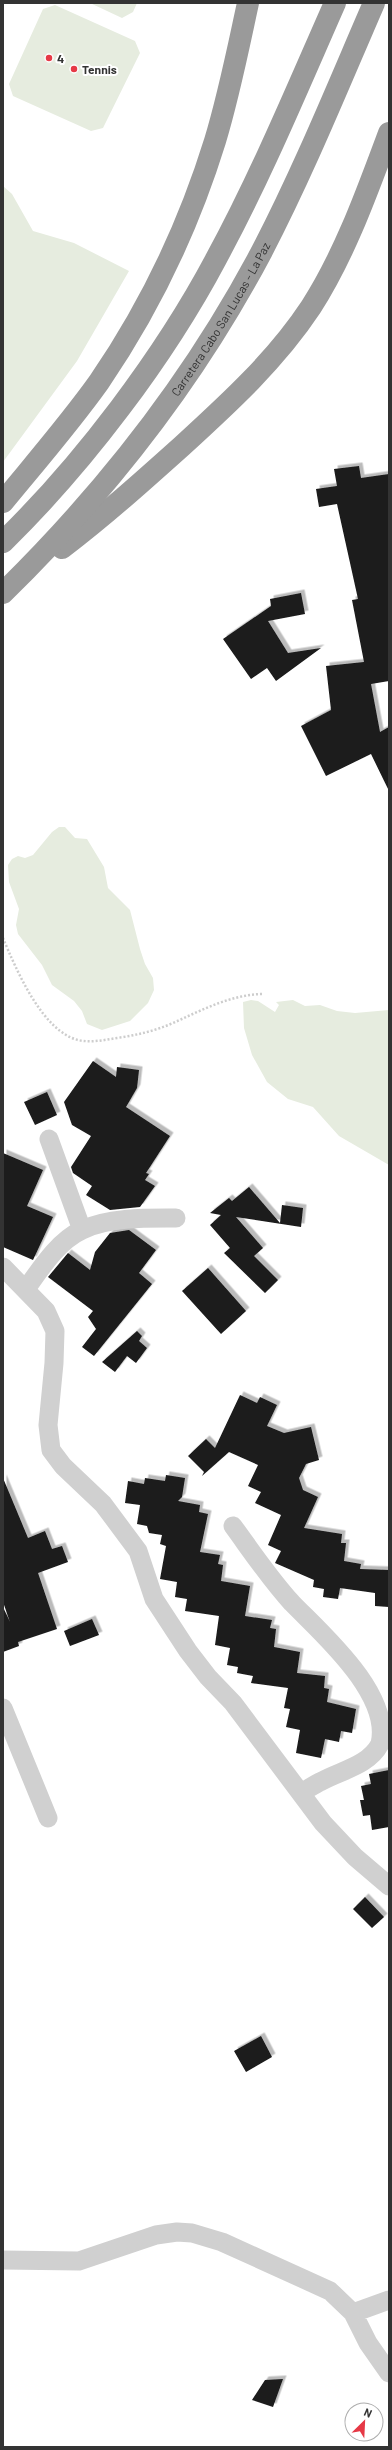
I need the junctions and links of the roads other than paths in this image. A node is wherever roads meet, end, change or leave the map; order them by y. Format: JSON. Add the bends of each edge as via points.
{"nodes":[{"id":1,"x":248,"y":3,"type":"edge"},
{"id":2,"x":335,"y":3,"type":"edge"},
{"id":3,"x":374,"y":3,"type":"edge"},
{"id":4,"x":389,"y":133,"type":"edge"},
{"id":5,"x":3,"y":502,"type":"edge"},
{"id":6,"x":3,"y":542,"type":"edge"},
{"id":7,"x":3,"y":593,"type":"edge"},
{"id":8,"x":49,"y":1139,"type":"dead end"},
{"id":9,"x":176,"y":1218,"type":"dead end"},
{"id":10,"x":82,"y":1230,"type":"junction"},
{"id":11,"x":3,"y":1267,"type":"edge"},
{"id":12,"x":26,"y":1289,"type":"junction"},
{"id":13,"x":233,"y":1526,"type":"dead end"},
{"id":14,"x":3,"y":1708,"type":"edge"},
{"id":15,"x":301,"y":1793,"type":"junction"},
{"id":16,"x":48,"y":1818,"type":"dead end"},
{"id":17,"x":389,"y":1886,"type":"edge"},
{"id":18,"x":3,"y":2260,"type":"edge"},
{"id":19,"x":389,"y":2300,"type":"edge"},
{"id":20,"x":353,"y":2313,"type":"junction"},
{"id":21,"x":389,"y":2372,"type":"edge"}],
"edges":[{"from":1,"to":5,"type":"highway","via":[[234,71],[215,142],[163,270],[129,334],[99,382]]},
{"from":2,"to":6,"type":"highway","via":[[269,152],[197,292],[112,417],[54,488]]},
{"from":3,"to":7,"type":"highway","name":"Carretera Cabo San Lucas - La Paz","via":[[285,205],[239,292],[205,348],[144,435],[98,494]]},
{"from":4,"to":7,"type":"highway","via":[[337,258],[312,305],[289,339],[224,407],[109,512]]},
{"from":8,"to":10,"type":"street"},
{"from":9,"to":10,"type":"street","via":[[138,1219]]},
{"from":10,"to":12,"type":"street","via":[[59,1248]]},
{"from":11,"to":12,"type":"street"},
{"from":12,"to":15,"type":"street","via":[[46,1311],[55,1331],[48,1425],[51,1450],[63,1466],[103,1504],[138,1551],[154,1599],[168,1622],[208,1677],[233,1703]]},
{"from":13,"to":15,"type":"street","via":[[257,1562],[293,1603],[357,1667],[372,1686],[384,1716],[384,1731],[380,1744],[369,1758]]},
{"from":14,"to":16,"type":"street"},
{"from":15,"to":17,"type":"street","via":[[323,1823],[355,1857]]},
{"from":18,"to":20,"type":"street","via":[[79,2261],[156,2235],[192,2233],[222,2242],[309,2280],[330,2291]]},
{"from":19,"to":20,"type":"street"},
{"from":20,"to":21,"type":"street","via":[[368,2343]]}]}
